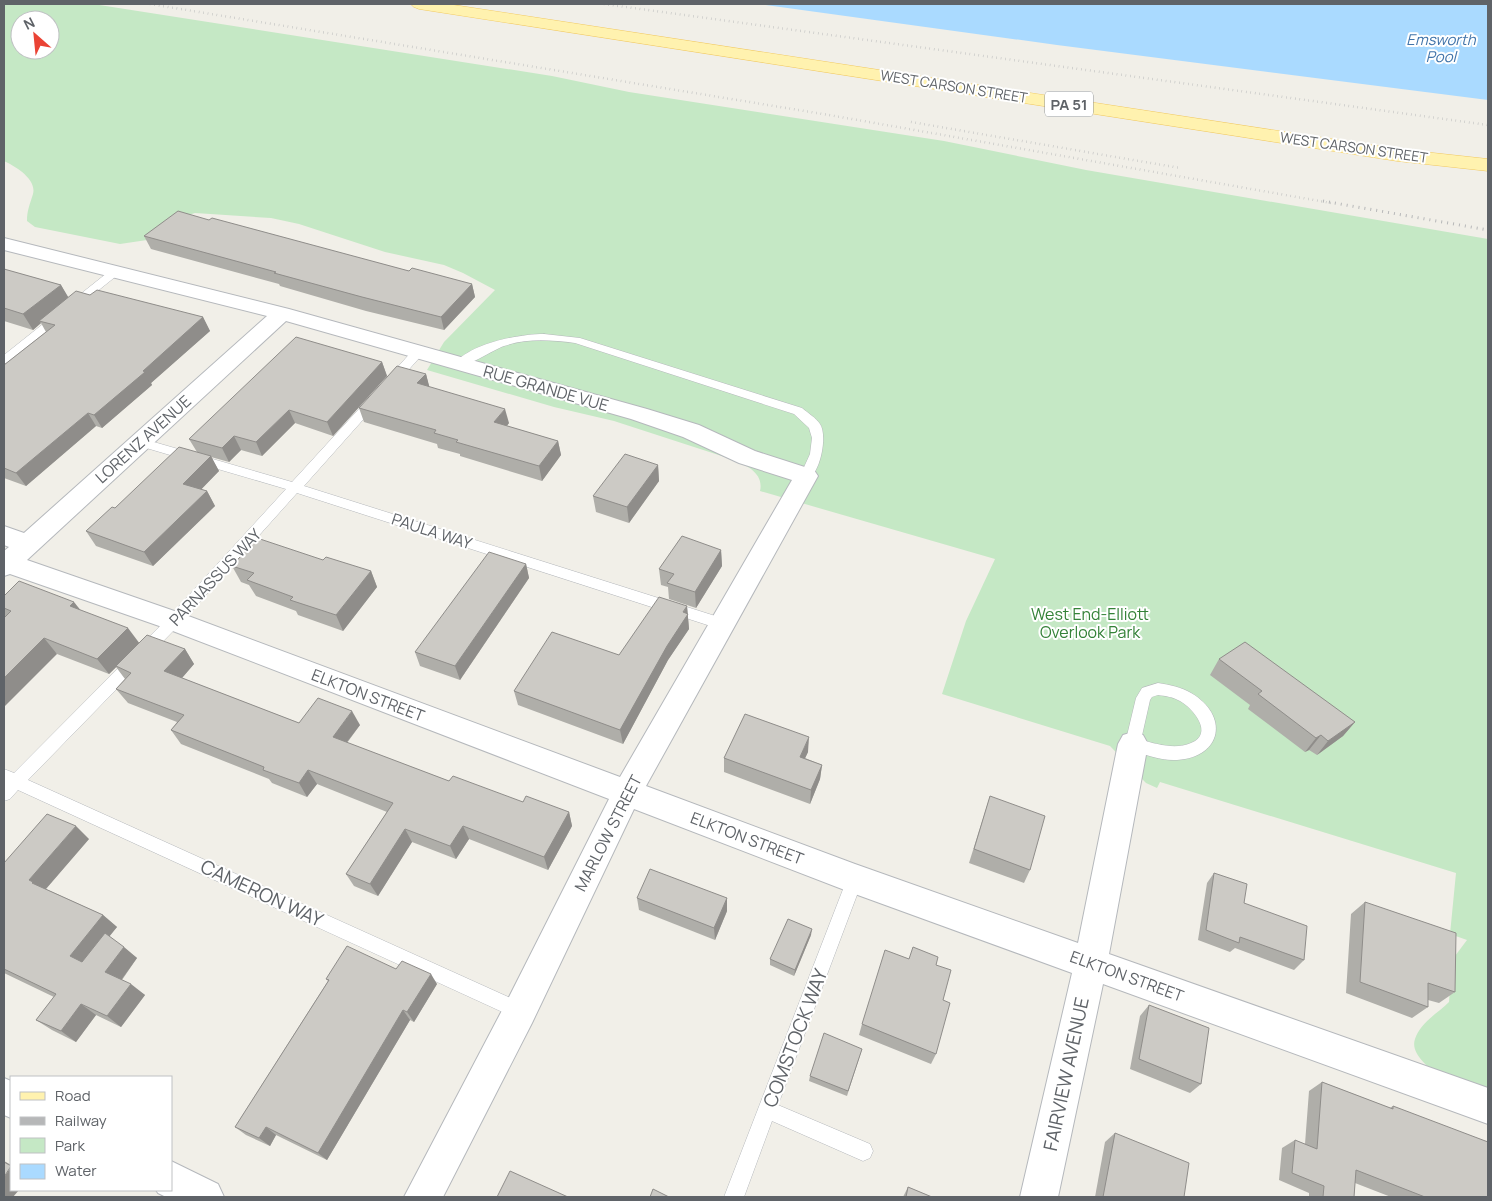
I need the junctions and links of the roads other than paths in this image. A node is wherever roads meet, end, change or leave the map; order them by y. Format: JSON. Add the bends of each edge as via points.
{"nodes":[{"id":1,"x":420,"y":4,"type":"edge"},
{"id":2,"x":1488,"y":165,"type":"edge"},
{"id":3,"x":4,"y":244,"type":"edge"},
{"id":4,"x":116,"y":271,"type":"junction"},
{"id":5,"x":282,"y":313,"type":"junction"},
{"id":6,"x":417,"y":352,"type":"junction"},
{"id":7,"x":4,"y":360,"type":"edge"},
{"id":8,"x":461,"y":363,"type":"junction"},
{"id":9,"x":140,"y":442,"type":"junction"},
{"id":10,"x":806,"y":476,"type":"junction"},
{"id":11,"x":297,"y":488,"type":"junction"},
{"id":12,"x":4,"y":535,"type":"edge"},
{"id":13,"x":28,"y":544,"type":"junction"},
{"id":14,"x":6,"y":564,"type":"edge"},
{"id":15,"x":174,"y":621,"type":"junction"},
{"id":16,"x":723,"y":624,"type":"junction"},
{"id":17,"x":1134,"y":744,"type":"junction"},
{"id":18,"x":10,"y":778,"type":"edge"},
{"id":19,"x":627,"y":793,"type":"junction"},
{"id":20,"x":4,"y":794,"type":"edge"},
{"id":21,"x":855,"y":879,"type":"junction"},
{"id":22,"x":1090,"y":963,"type":"junction"},
{"id":23,"x":520,"y":1011,"type":"junction"},
{"id":24,"x":1488,"y":1106,"type":"edge"},
{"id":25,"x":768,"y":1110,"type":"junction"},
{"id":26,"x":863,"y":1151,"type":"dead end"},
{"id":27,"x":172,"y":1180,"type":"edge"},
{"id":28,"x":205,"y":1197,"type":"edge"},
{"id":29,"x":423,"y":1197,"type":"edge"},
{"id":30,"x":734,"y":1197,"type":"edge"},
{"id":31,"x":1039,"y":1197,"type":"edge"}],
"edges":[{"from":1,"to":2,"type":"main road","name":"WEST CARSON STREET","number":"PA 51","via":[[1396,155]]},
{"from":3,"to":4,"type":"street"},
{"from":4,"to":5,"type":"street","name":"RUE GRANDE VUE"},
{"from":4,"to":7,"type":"lane"},
{"from":5,"to":6,"type":"street","name":"RUE GRANDE VUE"},
{"from":5,"to":9,"type":"street","name":"LORENZ AVENUE"},
{"from":6,"to":8,"type":"street","name":"RUE GRANDE VUE"},
{"from":6,"to":11,"type":"lane","name":"PARNASSUS WAY"},
{"from":8,"to":10,"type":"street","name":"RUE GRANDE VUE","via":[[691,431],[747,458]]},
{"from":8,"to":10,"type":"lane","via":[[499,343],[553,336],[576,340],[761,398],[798,412],[815,426],[818,438],[816,454]]},
{"from":9,"to":11,"type":"lane","name":"PAULA WAY"},
{"from":9,"to":13,"type":"street","name":"LORENZ AVENUE"},
{"from":10,"to":16,"type":"street","name":"MARLOW STREET"},
{"from":11,"to":15,"type":"lane","name":"PARNASSUS WAY"},
{"from":11,"to":16,"type":"lane","name":"PAULA WAY"},
{"from":12,"to":13,"type":"street"},
{"from":13,"to":14,"type":"street","name":"LORENZ AVENUE"},
{"from":14,"to":15,"type":"street","name":"ELKTON STREET"},
{"from":15,"to":18,"type":"lane","name":"PARNASSUS WAY"},
{"from":15,"to":19,"type":"street","name":"ELKTON STREET"},
{"from":16,"to":19,"type":"street","name":"MARLOW STREET"},
{"from":17,"to":17,"type":"lane","via":[[1139,707],[1147,692],[1158,689],[1190,698],[1207,717],[1210,727],[1205,744],[1180,753]]},
{"from":17,"to":22,"type":"street","name":"FAIRVIEW AVENUE"},
{"from":18,"to":20,"type":"lane","name":"PARNASSUS WAY"},
{"from":18,"to":23,"type":"lane","name":"CAMERON WAY"},
{"from":19,"to":21,"type":"street","name":"ELKTON STREET"},
{"from":19,"to":23,"type":"street","name":"MARLOW STREET"},
{"from":21,"to":22,"type":"street","name":"ELKTON STREET"},
{"from":21,"to":25,"type":"lane","name":"COMSTOCK WAY"},
{"from":22,"to":24,"type":"street","name":"ELKTON STREET"},
{"from":22,"to":31,"type":"street","name":"FAIRVIEW AVENUE"},
{"from":23,"to":29,"type":"street","name":"MARLOW STREET"},
{"from":25,"to":26,"type":"lane"},
{"from":25,"to":30,"type":"lane","name":"COMSTOCK WAY"},
{"from":27,"to":28,"type":"street"}]}
